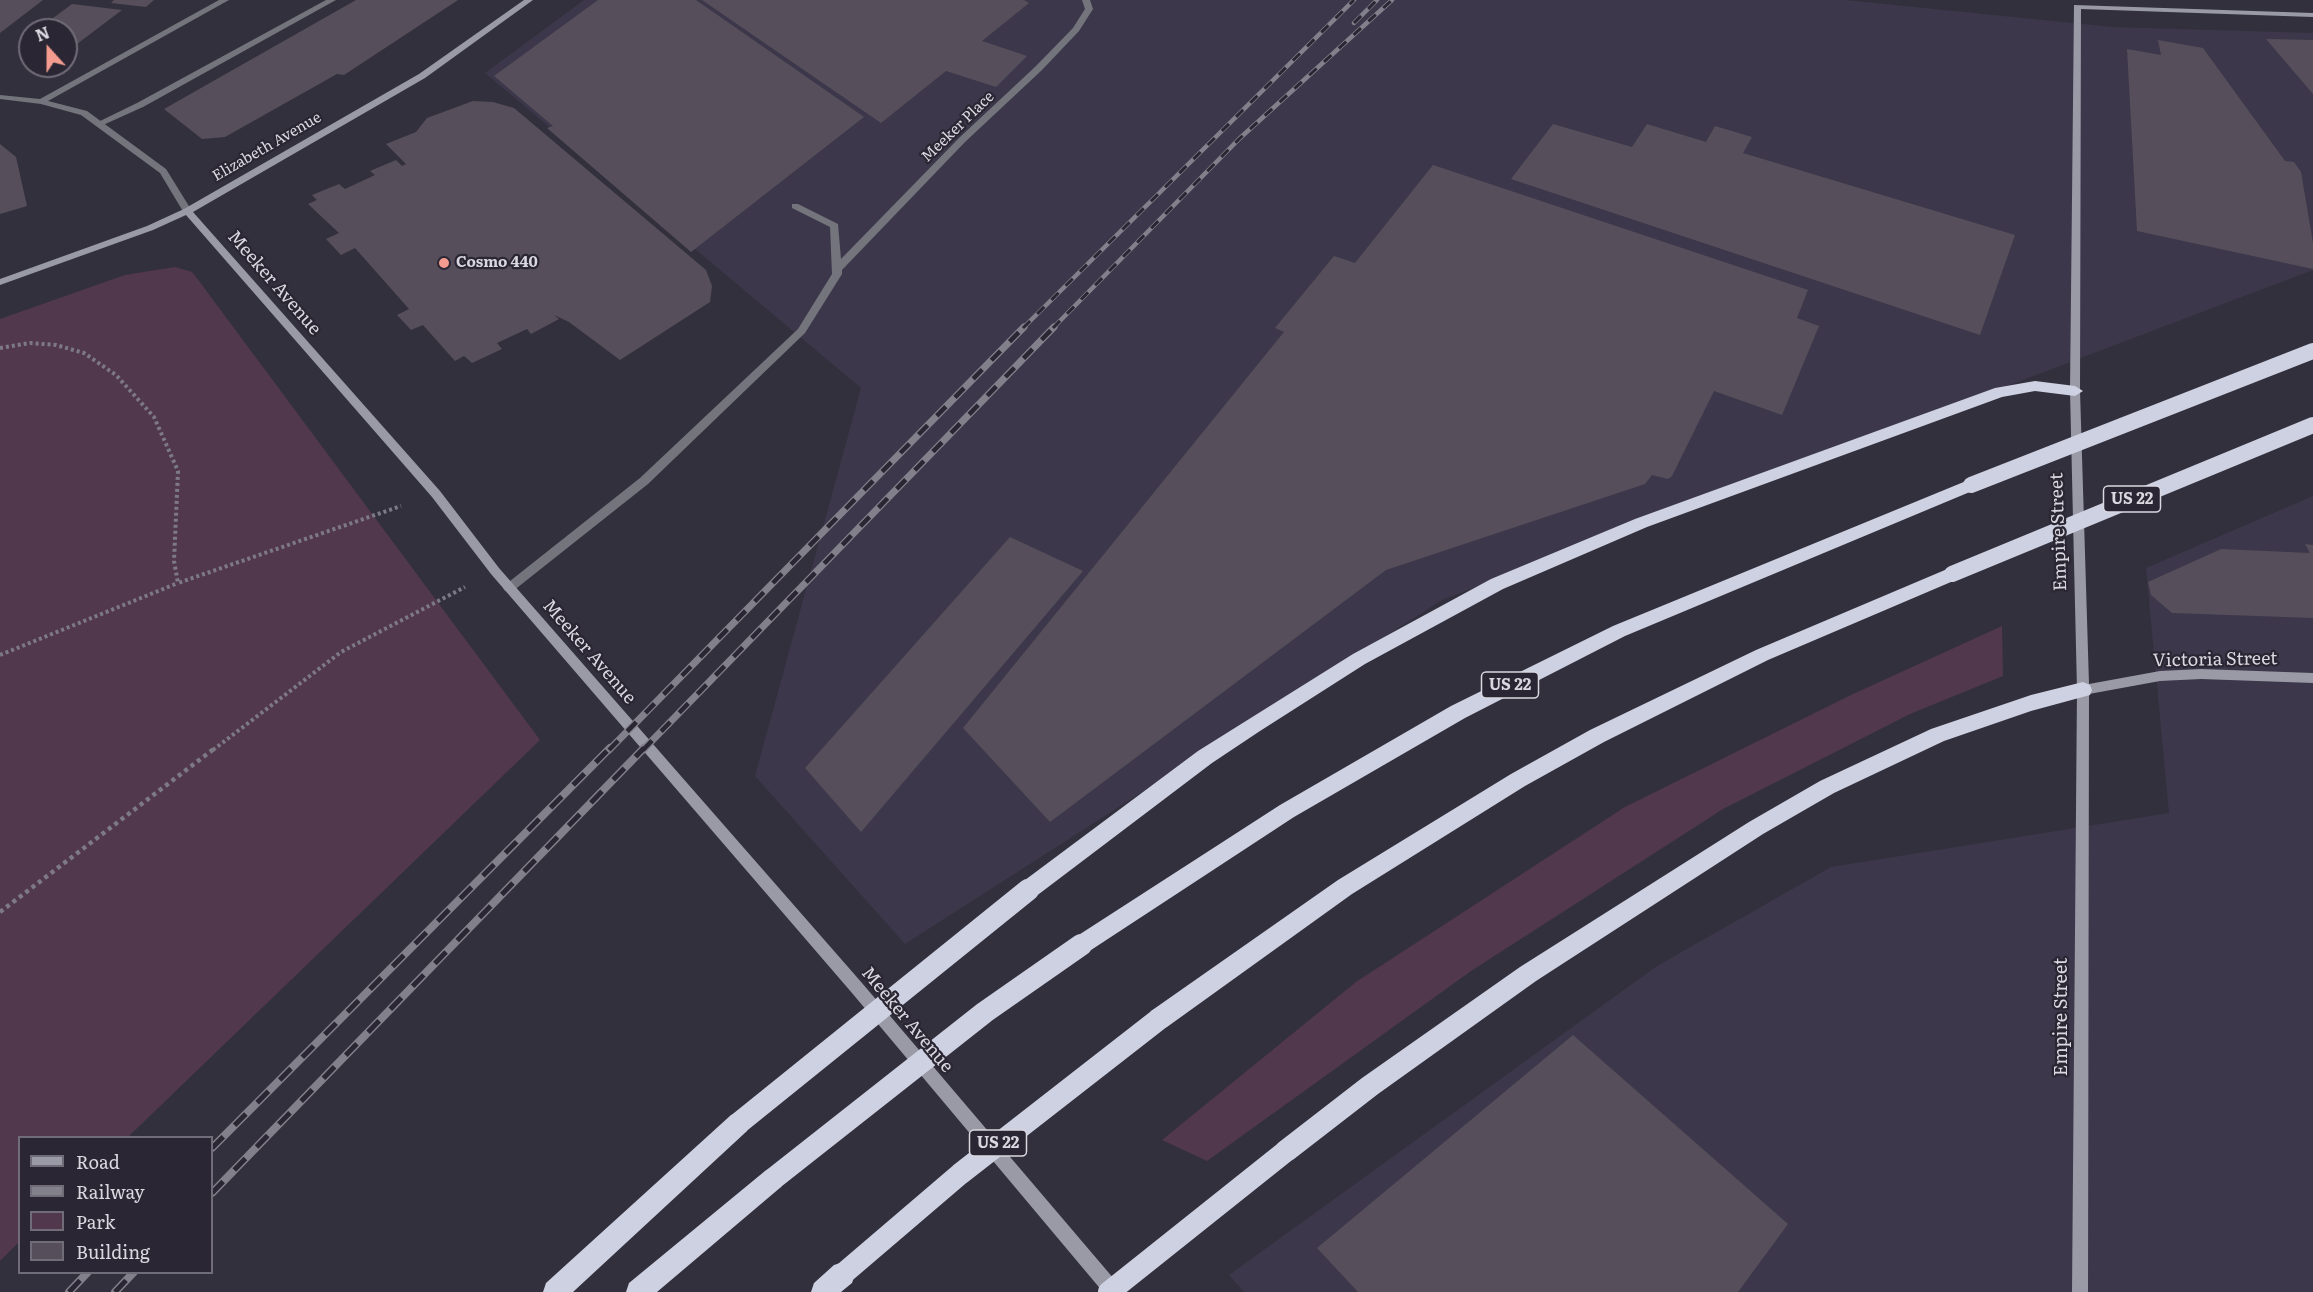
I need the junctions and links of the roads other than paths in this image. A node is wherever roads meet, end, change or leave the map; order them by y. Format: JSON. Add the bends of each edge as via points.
{"nodes":[{"id":1,"x":225,"y":0,"type":"edge"},
{"id":2,"x":332,"y":0,"type":"edge"},
{"id":3,"x":529,"y":0,"type":"edge"},
{"id":4,"x":1086,"y":0,"type":"edge"},
{"id":5,"x":2313,"y":15,"type":"edge"},
{"id":6,"x":0,"y":97,"type":"edge"},
{"id":7,"x":40,"y":102,"type":"junction"},
{"id":8,"x":100,"y":123,"type":"junction"},
{"id":9,"x":795,"y":207,"type":"dead end"},
{"id":10,"x":187,"y":211,"type":"junction"},
{"id":11,"x":837,"y":269,"type":"junction"},
{"id":12,"x":0,"y":282,"type":"edge"},
{"id":13,"x":2313,"y":351,"type":"edge"},
{"id":14,"x":2075,"y":391,"type":"junction"},
{"id":15,"x":2313,"y":425,"type":"edge"},
{"id":16,"x":510,"y":588,"type":"junction"},
{"id":17,"x":2313,"y":678,"type":"edge"},
{"id":18,"x":2083,"y":690,"type":"junction"},
{"id":19,"x":555,"y":1292,"type":"edge"},
{"id":20,"x":638,"y":1292,"type":"edge"},
{"id":21,"x":823,"y":1292,"type":"edge"},
{"id":22,"x":1109,"y":1292,"type":"edge"},
{"id":23,"x":1114,"y":1292,"type":"edge"},
{"id":24,"x":2080,"y":1292,"type":"edge"}],
"edges":[{"from":1,"to":7,"type":"street"},
{"from":2,"to":8,"type":"street"},
{"from":3,"to":10,"type":"main road","name":"Elizabeth Avenue","via":[[422,76]]},
{"from":4,"to":11,"type":"street","name":"Meeker Place","via":[[1089,9],[1069,37]]},
{"from":5,"to":14,"type":"main road","name":"Empire Street","via":[[2077,7]]},
{"from":6,"to":7,"type":"street","name":"Meeker Avenue"},
{"from":7,"to":8,"type":"street","name":"Meeker Avenue","via":[[84,113]]},
{"from":8,"to":10,"type":"street","name":"Meeker Avenue","via":[[163,171]]},
{"from":9,"to":11,"type":"street","via":[[835,226]]},
{"from":10,"to":12,"type":"main road","name":"Elizabeth Avenue"},
{"from":10,"to":16,"type":"main road","name":"Meeker Avenue","via":[[436,494]]},
{"from":11,"to":16,"type":"street","via":[[802,332],[644,482]]},
{"from":13,"to":20,"type":"highway","number":"US 22","bridge":true,"via":[[1971,485],[1629,626],[1458,712],[1287,811],[986,1012],[773,1179]]},
{"from":14,"to":18,"type":"main road","name":"Empire Street"},
{"from":14,"to":19,"type":"highway","bridge":true,"via":[[2035,386],[2000,392],[1641,523],[1497,584],[1359,659],[1205,757],[1028,890],[739,1123]]},
{"from":15,"to":21,"type":"highway","number":"US 22","bridge":true,"via":[[1761,655],[1518,780],[1345,887],[1159,1019],[960,1174]]},
{"from":16,"to":23,"type":"main road","name":"Meeker Avenue"},
{"from":17,"to":18,"type":"main road","name":"Victoria Street","via":[[2171,676]]},
{"from":18,"to":22,"type":"highway","bridge":true,"via":[[1938,735],[1837,782],[1756,828],[1528,974],[1370,1086]]},
{"from":18,"to":24,"type":"main road","name":"Empire Street"}]}
